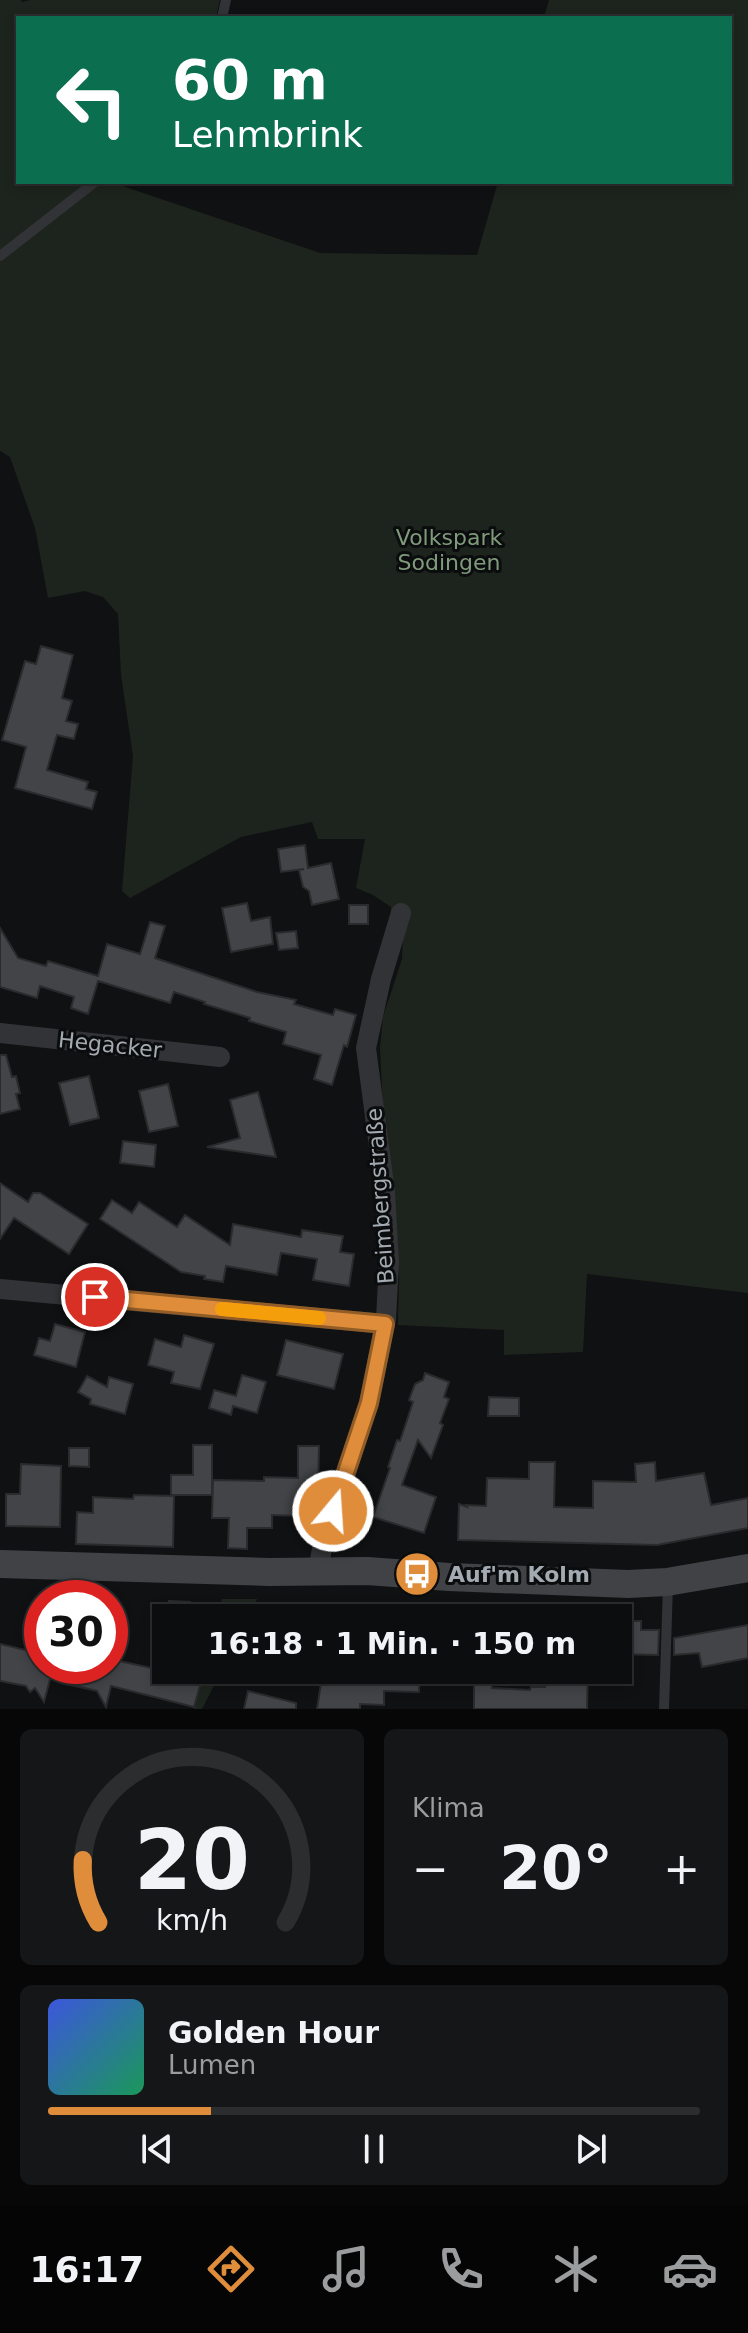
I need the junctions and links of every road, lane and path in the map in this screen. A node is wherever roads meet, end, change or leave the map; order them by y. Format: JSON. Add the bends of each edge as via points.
{"nodes":[{"id":1,"x":92,"y":184,"type":"edge"},
{"id":2,"x":0,"y":256,"type":"edge"},
{"id":3,"x":401,"y":913,"type":"dead end"},
{"id":4,"x":0,"y":1033,"type":"edge"},
{"id":5,"x":220,"y":1057,"type":"dead end"},
{"id":6,"x":0,"y":1289,"type":"edge"},
{"id":7,"x":385,"y":1324,"type":"junction"},
{"id":8,"x":0,"y":1564,"type":"edge"},
{"id":9,"x":748,"y":1568,"type":"edge"},
{"id":10,"x":318,"y":1571,"type":"junction"},
{"id":11,"x":667,"y":1582,"type":"junction"},
{"id":12,"x":664,"y":1709,"type":"edge"}],
"edges":[{"from":1,"to":2,"type":"lane"},
{"from":3,"to":7,"type":"street","name":"Beimbergstraße","via":[[366,1048],[385,1192]]},
{"from":4,"to":5,"type":"street","name":"Hegacker"},
{"from":6,"to":7,"type":"street"},
{"from":7,"to":10,"type":"street","name":"Beimbergstraße","via":[[369,1403]]},
{"from":8,"to":10,"type":"main road"},
{"from":9,"to":11,"type":"main road"},
{"from":10,"to":11,"type":"main road"},
{"from":11,"to":12,"type":"lane"}]}
